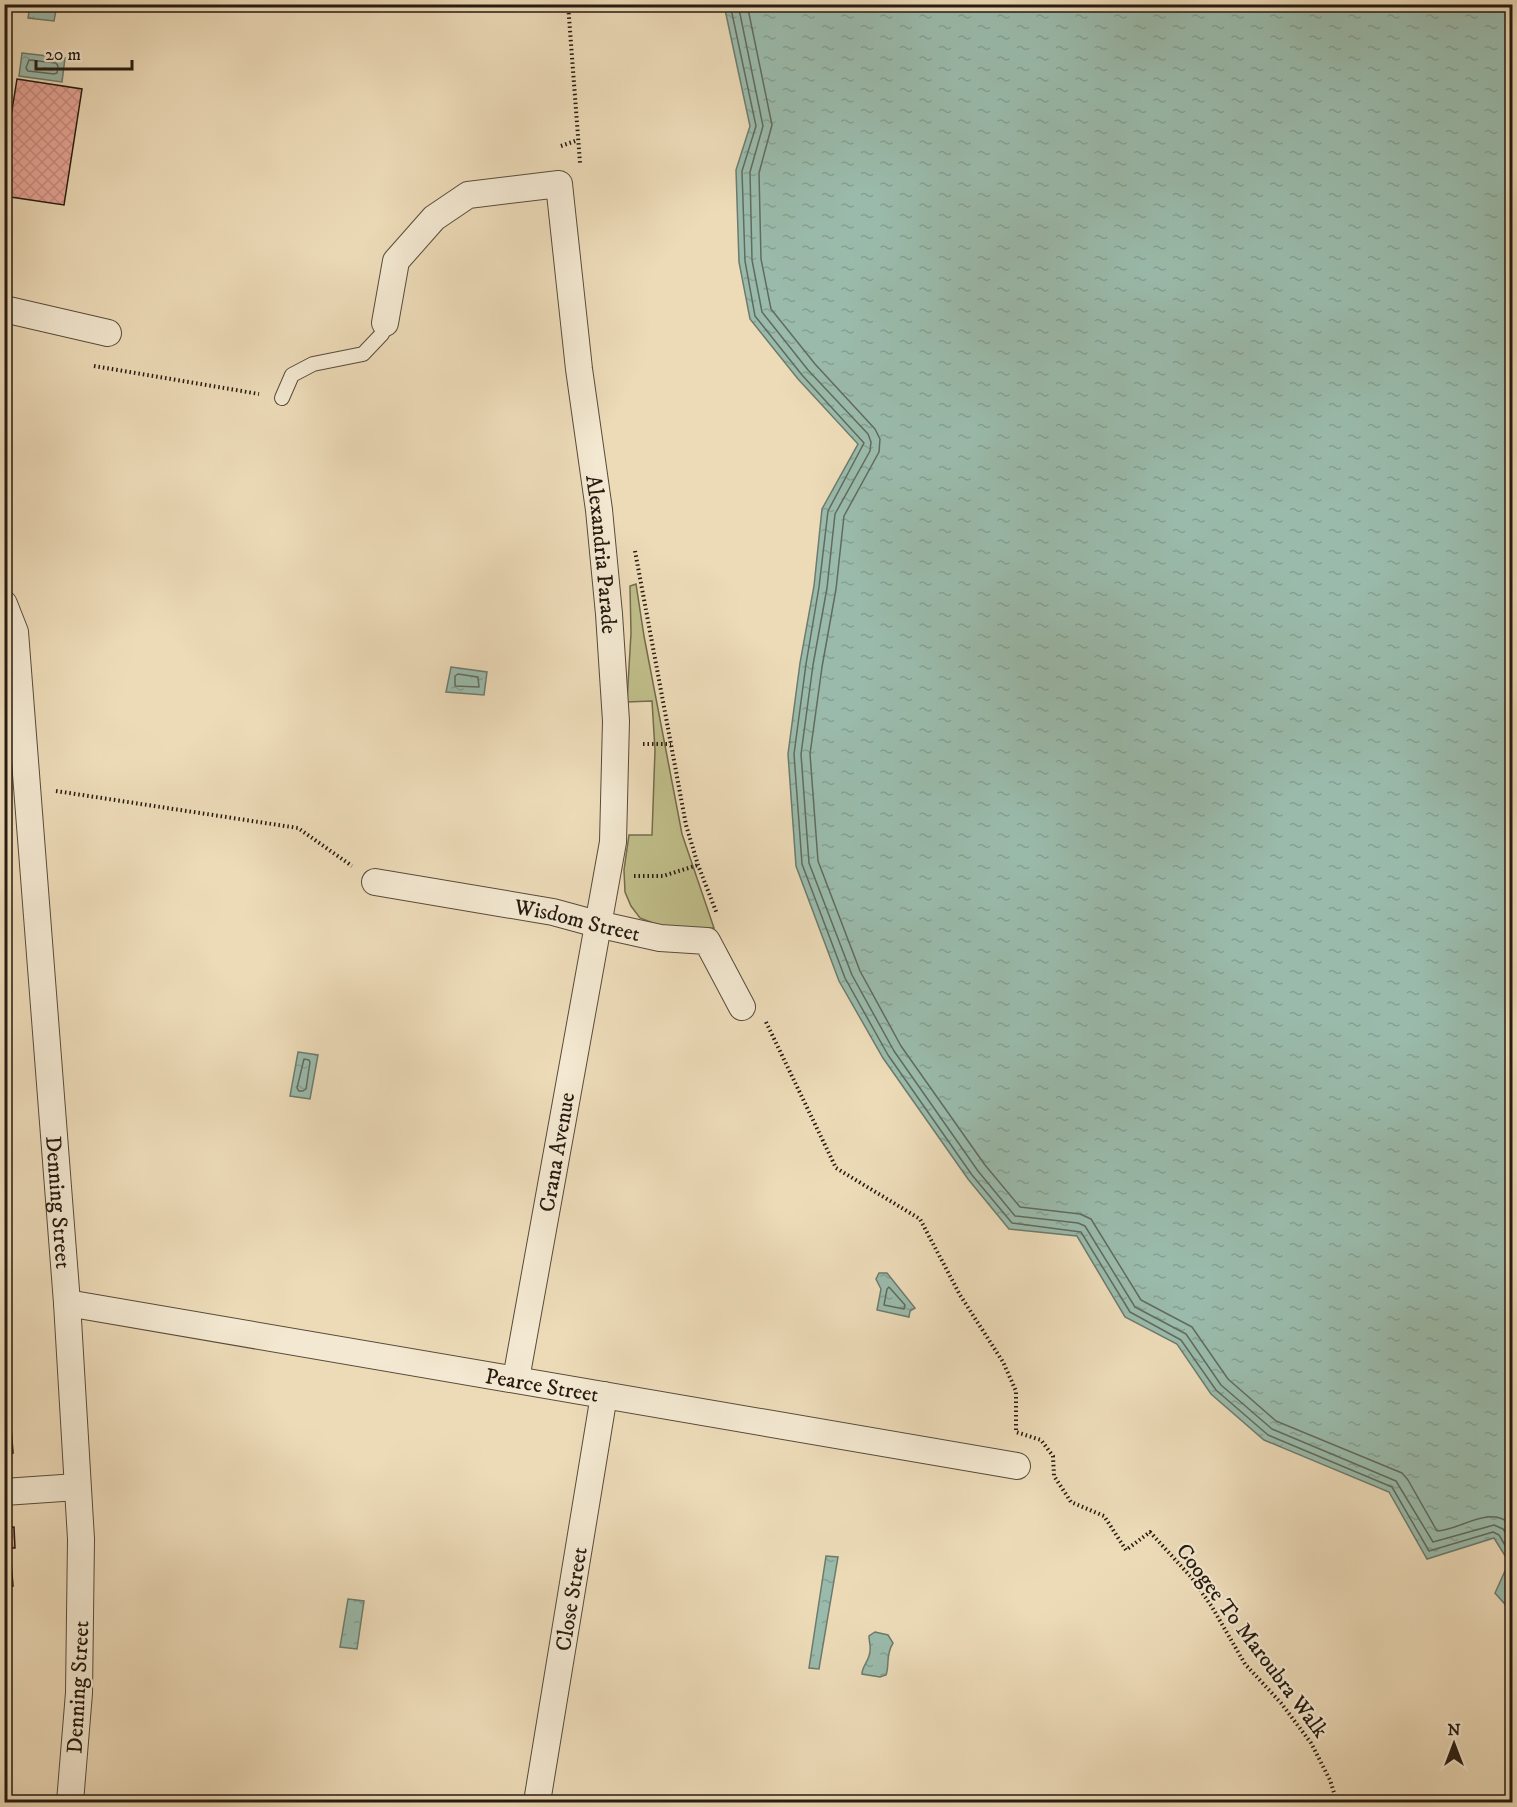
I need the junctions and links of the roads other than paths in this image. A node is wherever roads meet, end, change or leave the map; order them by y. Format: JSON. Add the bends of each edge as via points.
{"nodes":[{"id":1,"x":4,"y":309,"type":"edge"},
{"id":2,"x":385,"y":323,"type":"joint"},
{"id":3,"x":108,"y":333,"type":"dead end"},
{"id":4,"x":282,"y":398,"type":"road end"},
{"id":5,"x":4,"y":604,"type":"edge"},
{"id":6,"x":14,"y":753,"type":"edge"},
{"id":7,"x":375,"y":882,"type":"road end"},
{"id":8,"x":597,"y":924,"type":"junction"},
{"id":9,"x":742,"y":1007,"type":"dead end"},
{"id":10,"x":67,"y":1303,"type":"junction"},
{"id":11,"x":516,"y":1379,"type":"junction"},
{"id":12,"x":604,"y":1395,"type":"junction"},
{"id":13,"x":1017,"y":1466,"type":"dead end"},
{"id":14,"x":77,"y":1487,"type":"junction"},
{"id":15,"x":4,"y":1492,"type":"edge"},
{"id":16,"x":70,"y":1803,"type":"edge"},
{"id":17,"x":537,"y":1803,"type":"edge"}],
"edges":[{"from":1,"to":3,"type":"street"},
{"from":2,"to":4,"type":"lane","via":[[382,334],[363,354],[313,364],[292,375]]},
{"from":2,"to":8,"type":"street","name":"Alexandria Parade","via":[[396,261],[434,218],[468,195],[559,184],[599,510],[616,722],[613,842]]},
{"from":5,"to":6,"type":"street","name":"Denning Street","via":[[15,632]]},
{"from":6,"to":10,"type":"street","name":"Denning Street","via":[[27,787]]},
{"from":7,"to":8,"type":"street","name":"Wisdom Street","via":[[553,912]]},
{"from":8,"to":9,"type":"street","name":"Wisdom Street","via":[[660,938],[707,942]]},
{"from":8,"to":11,"type":"street","name":"Crana Avenue"},
{"from":10,"to":11,"type":"street","name":"Pearce Street"},
{"from":10,"to":14,"type":"street","name":"Denning Street"},
{"from":11,"to":12,"type":"street","name":"Pearce Street"},
{"from":12,"to":13,"type":"street","name":"Pearce Street"},
{"from":12,"to":17,"type":"street","name":"Close Street"},
{"from":14,"to":15,"type":"street"},
{"from":14,"to":16,"type":"street","name":"Denning Street","via":[[81,1539],[79,1694]]}]}
